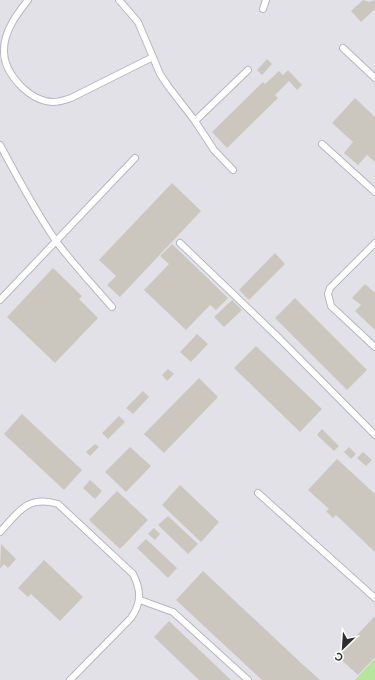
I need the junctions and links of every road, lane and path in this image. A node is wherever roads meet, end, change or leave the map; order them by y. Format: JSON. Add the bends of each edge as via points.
{"nodes":[{"id":1,"x":28,"y":0,"type":"edge"},
{"id":2,"x":119,"y":0,"type":"edge"},
{"id":3,"x":266,"y":0,"type":"edge"},
{"id":4,"x":263,"y":9,"type":"dead end"},
{"id":5,"x":343,"y":48,"type":"dead end"},
{"id":6,"x":153,"y":58,"type":"junction"},
{"id":7,"x":248,"y":70,"type":"dead end"},
{"id":8,"x":375,"y":78,"type":"edge"},
{"id":9,"x":195,"y":121,"type":"junction"},
{"id":10,"x":322,"y":144,"type":"dead end"},
{"id":11,"x":0,"y":145,"type":"edge"},
{"id":12,"x":135,"y":158,"type":"dead end"},
{"id":13,"x":233,"y":170,"type":"dead end"},
{"id":14,"x":375,"y":192,"type":"edge"},
{"id":15,"x":56,"y":241,"type":"junction"},
{"id":16,"x":180,"y":243,"type":"dead end"},
{"id":17,"x":375,"y":243,"type":"edge"},
{"id":18,"x":0,"y":300,"type":"edge"},
{"id":19,"x":112,"y":306,"type":"dead end"},
{"id":20,"x":375,"y":347,"type":"edge"},
{"id":21,"x":375,"y":436,"type":"edge"},
{"id":22,"x":258,"y":493,"type":"dead end"},
{"id":23,"x":0,"y":532,"type":"edge"},
{"id":24,"x":375,"y":598,"type":"edge"},
{"id":25,"x":140,"y":600,"type":"junction"},
{"id":26,"x":70,"y":680,"type":"edge"},
{"id":27,"x":248,"y":680,"type":"edge"}],
"edges":[{"from":1,"to":6,"type":"lane","via":[[9,28],[4,50],[10,72],[34,96],[53,102],[67,100]]},
{"from":2,"to":6,"type":"lane","via":[[138,22]]},
{"from":3,"to":4,"type":"lane"},
{"from":5,"to":8,"type":"lane"},
{"from":6,"to":9,"type":"lane","via":[[168,86]]},
{"from":7,"to":9,"type":"lane"},
{"from":9,"to":13,"type":"lane","via":[[214,150]]},
{"from":10,"to":14,"type":"lane"},
{"from":11,"to":15,"type":"lane"},
{"from":12,"to":15,"type":"lane"},
{"from":15,"to":18,"type":"lane"},
{"from":15,"to":19,"type":"lane"},
{"from":16,"to":21,"type":"lane","via":[[280,339]]},
{"from":17,"to":20,"type":"lane","via":[[330,288],[328,294],[331,306]]},
{"from":22,"to":24,"type":"lane"},
{"from":23,"to":25,"type":"lane","via":[[20,510],[33,502],[45,500],[58,504],[133,574],[139,586]]},
{"from":25,"to":26,"type":"lane","via":[[131,618]]},
{"from":25,"to":27,"type":"lane","via":[[172,612]]}]}
